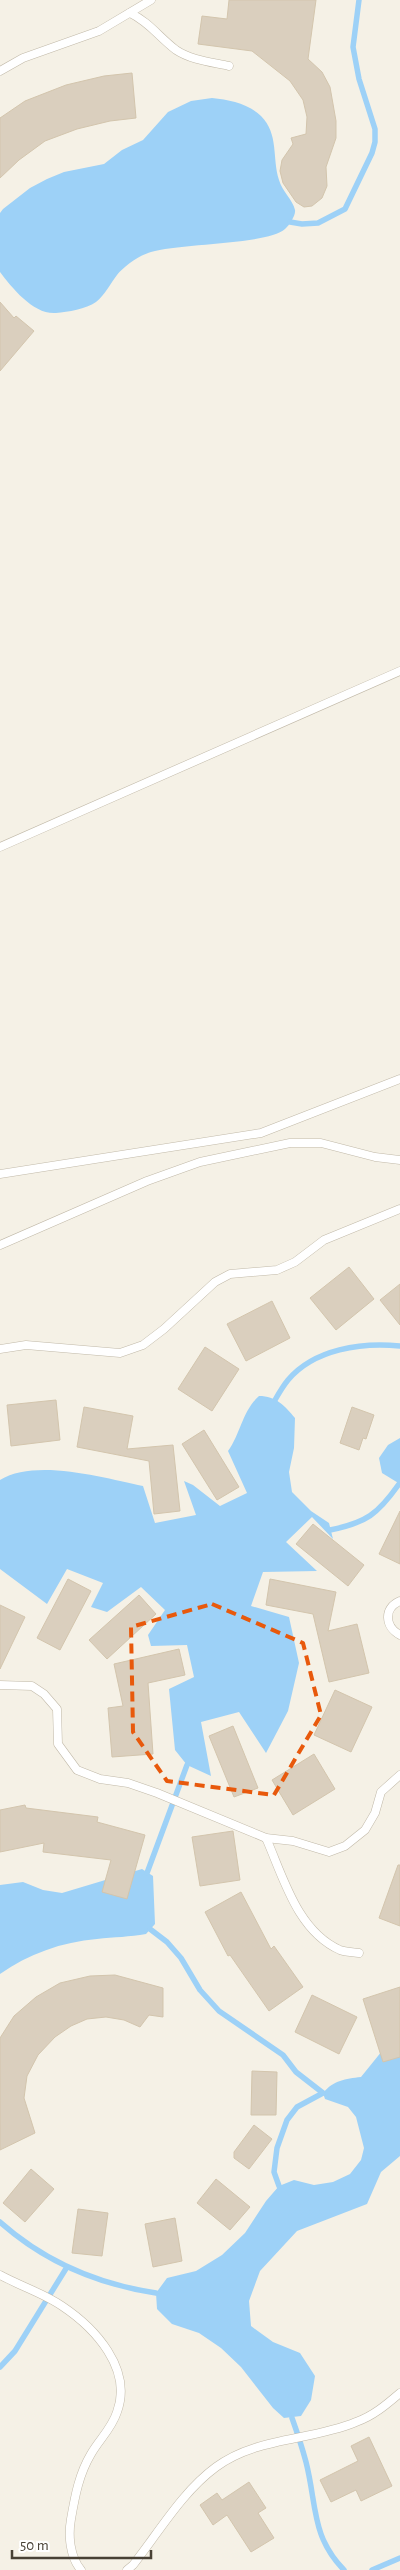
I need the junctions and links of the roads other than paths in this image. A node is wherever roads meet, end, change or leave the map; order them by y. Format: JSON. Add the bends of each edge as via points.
{"nodes":[{"id":1,"x":151,"y":0,"type":"edge"},
{"id":2,"x":130,"y":13,"type":"junction"},
{"id":3,"x":229,"y":66,"type":"dead end"},
{"id":4,"x":0,"y":71,"type":"edge"},
{"id":5,"x":400,"y":671,"type":"edge"},
{"id":6,"x":0,"y":847,"type":"edge"},
{"id":7,"x":400,"y":1079,"type":"edge"},
{"id":8,"x":400,"y":1160,"type":"edge"},
{"id":9,"x":0,"y":1174,"type":"edge"},
{"id":10,"x":400,"y":1209,"type":"edge"},
{"id":11,"x":0,"y":1245,"type":"edge"},
{"id":12,"x":0,"y":1349,"type":"edge"},
{"id":13,"x":400,"y":1601,"type":"edge"},
{"id":14,"x":400,"y":1635,"type":"edge"},
{"id":15,"x":0,"y":1685,"type":"edge"},
{"id":16,"x":400,"y":1775,"type":"edge"},
{"id":17,"x":266,"y":1838,"type":"junction"},
{"id":18,"x":359,"y":1954,"type":"dead end"},
{"id":19,"x":0,"y":2275,"type":"edge"},
{"id":20,"x":400,"y":2393,"type":"edge"},
{"id":21,"x":81,"y":2570,"type":"edge"},
{"id":22,"x":127,"y":2570,"type":"edge"}],
"edges":[{"from":1,"to":2,"type":"lane"},
{"from":2,"to":3,"type":"lane","via":[[143,19],[187,56]]},
{"from":2,"to":4,"type":"lane","via":[[99,31],[23,58]]},
{"from":5,"to":6,"type":"lane"},
{"from":7,"to":9,"type":"lane","via":[[261,1133]]},
{"from":8,"to":11,"type":"lane","via":[[374,1157],[321,1143],[272,1146],[200,1162],[147,1181]]},
{"from":10,"to":12,"type":"lane","via":[[324,1240],[296,1262],[277,1270],[230,1274],[215,1282],[164,1329],[135,1348],[120,1353],[26,1345]]},
{"from":13,"to":14,"type":"lane","via":[[391,1607],[387,1618],[391,1628]]},
{"from":15,"to":17,"type":"lane","via":[[32,1686],[44,1694],[57,1709],[58,1744],[77,1770],[163,1795]]},
{"from":16,"to":17,"type":"lane","via":[[381,1792],[375,1813],[365,1830],[345,1846],[329,1852],[293,1841]]},
{"from":17,"to":18,"type":"lane","via":[[286,1888],[301,1913],[320,1935],[340,1950]]},
{"from":19,"to":21,"type":"lane","via":[[59,2304],[85,2324],[103,2343],[116,2366],[122,2388],[117,2412],[80,2476],[74,2498],[71,2542],[73,2556]]},
{"from":20,"to":22,"type":"lane","via":[[378,2412],[356,2423],[249,2449],[217,2466],[191,2490]]}]}
